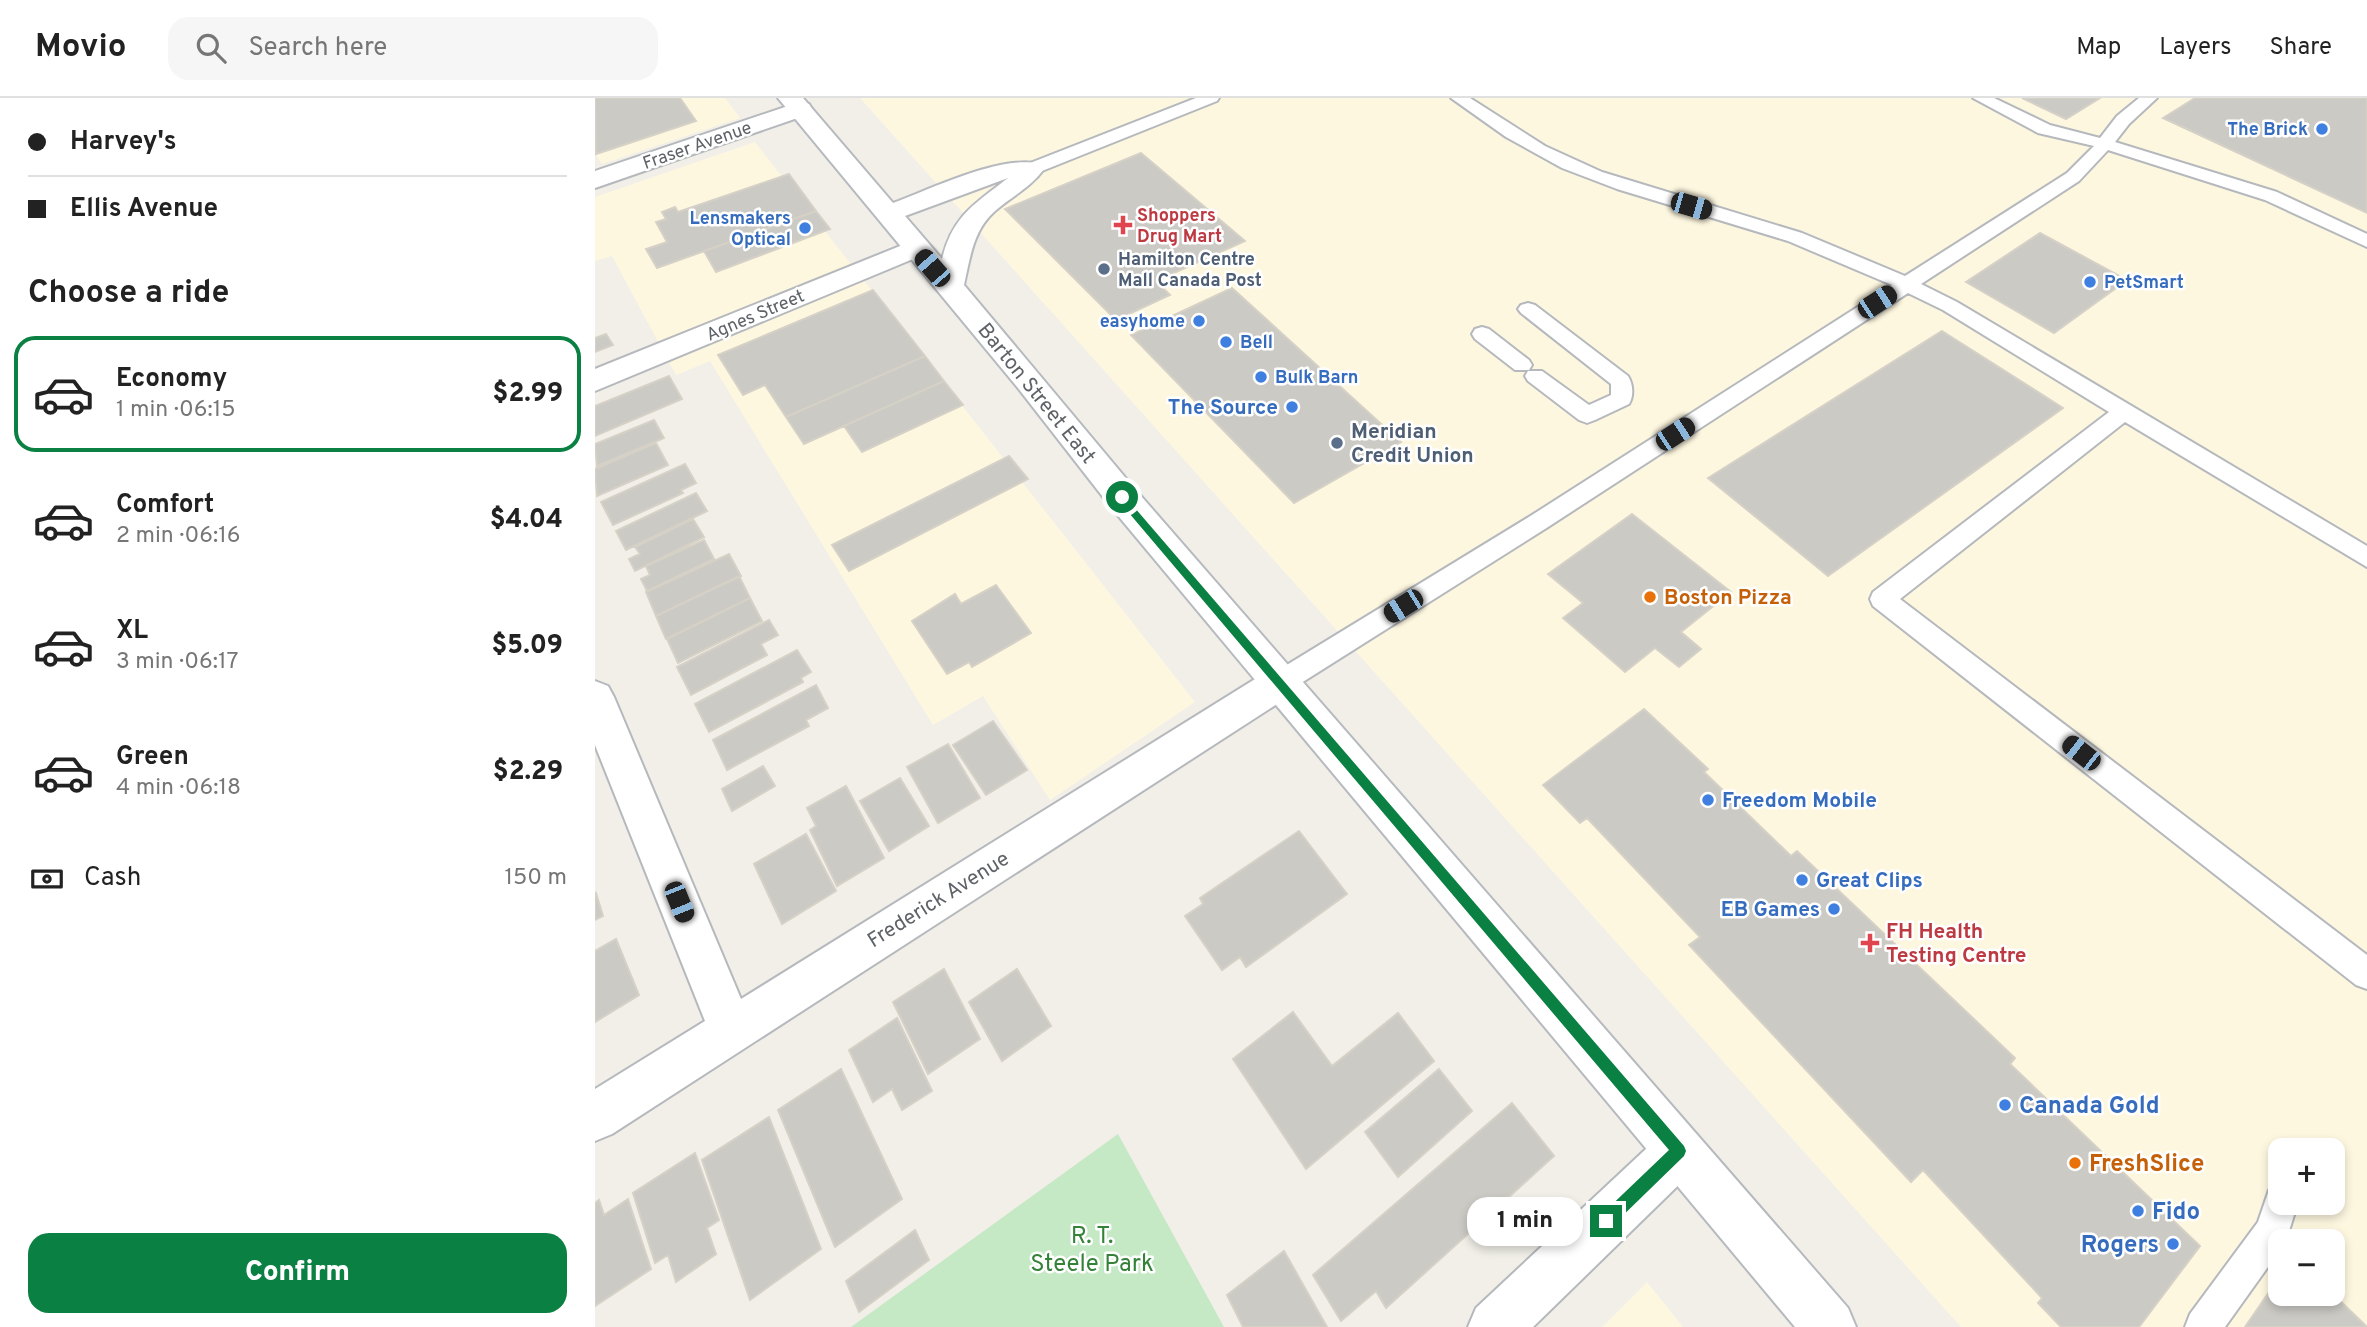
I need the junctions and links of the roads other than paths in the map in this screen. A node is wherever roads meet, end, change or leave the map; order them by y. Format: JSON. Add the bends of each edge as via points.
{"nodes":[{"id":1,"x":1211,"y":98,"type":"edge"},
{"id":2,"x":1459,"y":98,"type":"edge"},
{"id":3,"x":1981,"y":98,"type":"edge"},
{"id":4,"x":2149,"y":98,"type":"edge"},
{"id":5,"x":795,"y":104,"type":"edge"},
{"id":6,"x":2102,"y":143,"type":"junction"},
{"id":7,"x":1031,"y":169,"type":"junction"},
{"id":8,"x":595,"y":180,"type":"edge"},
{"id":9,"x":886,"y":214,"type":"junction"},
{"id":10,"x":2367,"y":241,"type":"edge"},
{"id":11,"x":915,"y":248,"type":"junction"},
{"id":12,"x":1906,"y":283,"type":"junction"},
{"id":13,"x":949,"y":287,"type":"junction"},
{"id":14,"x":1528,"y":309,"type":"dead end"},
{"id":15,"x":1482,"y":334,"type":"dead end"},
{"id":16,"x":595,"y":381,"type":"edge"},
{"id":17,"x":2124,"y":411,"type":"junction"},
{"id":18,"x":2367,"y":558,"type":"edge"},
{"id":19,"x":1281,"y":682,"type":"junction"},
{"id":20,"x":595,"y":696,"type":"edge"},
{"id":21,"x":2367,"y":974,"type":"edge"},
{"id":22,"x":731,"y":1030,"type":"junction"},
{"id":23,"x":595,"y":1117,"type":"edge"},
{"id":24,"x":1679,"y":1151,"type":"junction"},
{"id":25,"x":2277,"y":1215,"type":"edge"},
{"id":26,"x":1495,"y":1327,"type":"edge"},
{"id":27,"x":1829,"y":1327,"type":"edge"},
{"id":28,"x":2203,"y":1327,"type":"edge"}],
"edges":[{"from":1,"to":7,"type":"lane"},
{"from":2,"to":12,"type":"lane","via":[[1568,164],[1668,200],[1796,237]]},
{"from":3,"to":6,"type":"lane","via":[[2044,129]]},
{"from":4,"to":6,"type":"lane"},
{"from":5,"to":8,"type":"main road","name":"Fraser Avenue"},
{"from":5,"to":9,"type":"main road","name":"Barton Street East"},
{"from":6,"to":10,"type":"lane","via":[[2271,196]]},
{"from":6,"to":12,"type":"lane","via":[[2073,177]]},
{"from":7,"to":9,"type":"main road","via":[[1004,171]]},
{"from":7,"to":13,"type":"main road","via":[[1019,185],[985,207],[963,233]]},
{"from":9,"to":11,"type":"main road","name":"Barton Street East"},
{"from":11,"to":13,"type":"main road","name":"Barton Street East"},
{"from":11,"to":16,"type":"main road","name":"Agnes Street"},
{"from":12,"to":17,"type":"lane"},
{"from":12,"to":19,"type":"lane","via":[[1540,521]]},
{"from":13,"to":19,"type":"main road","name":"Barton Street East"},
{"from":14,"to":15,"type":"lane","via":[[1621,381],[1622,399],[1587,415]]},
{"from":17,"to":18,"type":"lane"},
{"from":17,"to":21,"type":"lane","via":[[1882,599]]},
{"from":19,"to":22,"type":"main road","name":"Frederick Avenue"},
{"from":19,"to":24,"type":"main road","name":"Barton Street East"},
{"from":20,"to":22,"type":"main road"},
{"from":22,"to":23,"type":"main road","name":"Frederick Avenue"},
{"from":24,"to":26,"type":"main road"},
{"from":24,"to":27,"type":"main road","name":"Barton Street East"},
{"from":25,"to":28,"type":"lane","via":[[2273,1231]]}]}
